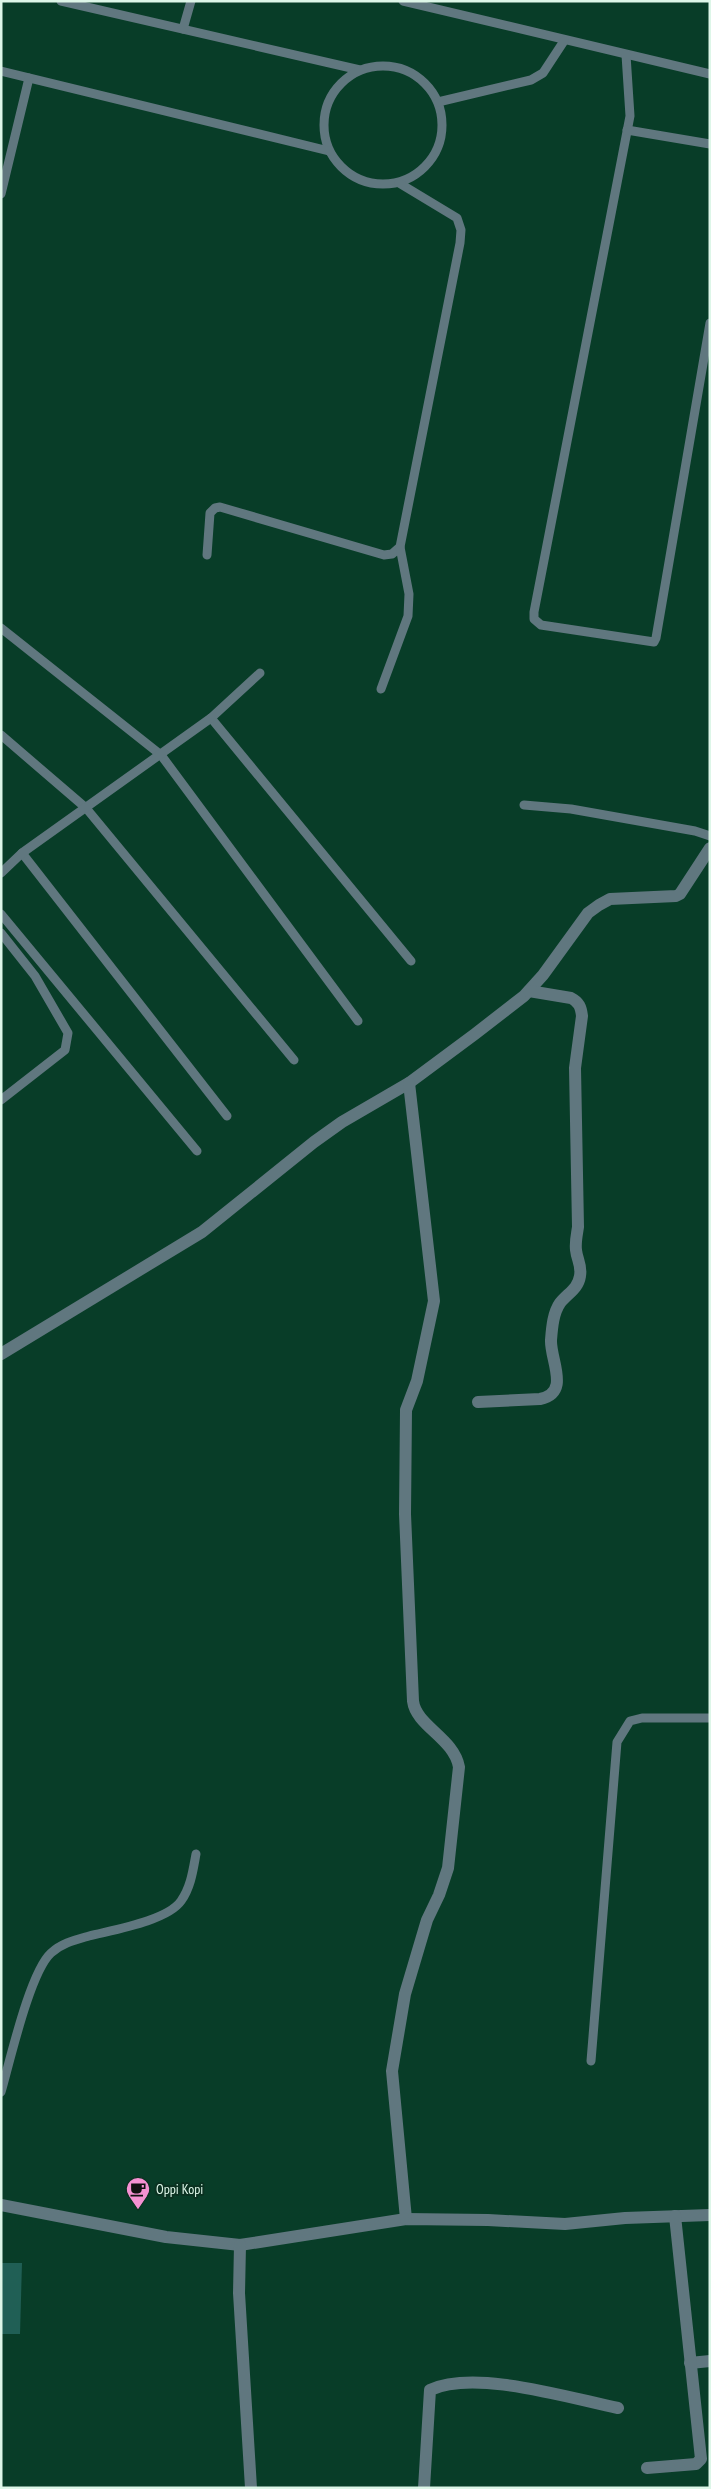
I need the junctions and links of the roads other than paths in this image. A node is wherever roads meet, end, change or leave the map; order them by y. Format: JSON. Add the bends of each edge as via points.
{"nodes":[{"id":1,"x":61,"y":1,"type":"edge"},
{"id":2,"x":191,"y":1,"type":"edge"},
{"id":3,"x":403,"y":1,"type":"edge"},
{"id":4,"x":183,"y":29,"type":"junction"},
{"id":5,"x":564,"y":41,"type":"junction"},
{"id":6,"x":626,"y":55,"type":"junction"},
{"id":7,"x":360,"y":70,"type":"junction"},
{"id":8,"x":1,"y":71,"type":"edge"},
{"id":9,"x":710,"y":74,"type":"edge"},
{"id":10,"x":29,"y":78,"type":"junction"},
{"id":11,"x":438,"y":102,"type":"junction"},
{"id":12,"x":627,"y":130,"type":"junction"},
{"id":13,"x":710,"y":144,"type":"edge"},
{"id":14,"x":328,"y":151,"type":"junction"},
{"id":15,"x":399,"y":183,"type":"junction"},
{"id":16,"x":1,"y":194,"type":"edge"},
{"id":17,"x":710,"y":323,"type":"edge"},
{"id":18,"x":400,"y":547,"type":"junction"},
{"id":19,"x":207,"y":555,"type":"dead end"},
{"id":20,"x":1,"y":628,"type":"edge"},
{"id":21,"x":260,"y":673,"type":"dead end"},
{"id":22,"x":381,"y":689,"type":"dead end"},
{"id":23,"x":211,"y":718,"type":"junction"},
{"id":24,"x":1,"y":735,"type":"edge"},
{"id":25,"x":161,"y":755,"type":"junction"},
{"id":26,"x":524,"y":805,"type":"dead end"},
{"id":27,"x":86,"y":808,"type":"junction"},
{"id":28,"x":710,"y":836,"type":"edge"},
{"id":29,"x":710,"y":848,"type":"edge"},
{"id":30,"x":22,"y":853,"type":"junction"},
{"id":31,"x":1,"y":873,"type":"edge"},
{"id":32,"x":1,"y":914,"type":"edge"},
{"id":33,"x":1,"y":934,"type":"edge"},
{"id":34,"x":411,"y":961,"type":"dead end"},
{"id":35,"x":529,"y":991,"type":"junction"},
{"id":36,"x":358,"y":1021,"type":"dead end"},
{"id":37,"x":294,"y":1060,"type":"dead end"},
{"id":38,"x":409,"y":1083,"type":"junction"},
{"id":39,"x":1,"y":1100,"type":"edge"},
{"id":40,"x":226,"y":1116,"type":"dead end"},
{"id":41,"x":198,"y":1151,"type":"dead end"},
{"id":42,"x":1,"y":1354,"type":"edge"},
{"id":43,"x":478,"y":1402,"type":"dead end"},
{"id":44,"x":710,"y":1718,"type":"edge"},
{"id":45,"x":196,"y":1854,"type":"dead end"},
{"id":46,"x":591,"y":2061,"type":"dead end"},
{"id":47,"x":1,"y":2092,"type":"edge"},
{"id":48,"x":1,"y":2205,"type":"edge"},
{"id":49,"x":710,"y":2215,"type":"edge"},
{"id":50,"x":675,"y":2216,"type":"junction"},
{"id":51,"x":406,"y":2219,"type":"junction"},
{"id":52,"x":240,"y":2245,"type":"junction"},
{"id":53,"x":710,"y":2361,"type":"edge"},
{"id":54,"x":690,"y":2363,"type":"junction"},
{"id":55,"x":618,"y":2408,"type":"dead end"},
{"id":56,"x":647,"y":2468,"type":"dead end"},
{"id":57,"x":251,"y":2488,"type":"edge"},
{"id":58,"x":424,"y":2488,"type":"edge"}],
"edges":[{"from":1,"to":4,"type":"lane"},
{"from":2,"to":4,"type":"lane"},
{"from":3,"to":5,"type":"lane"},
{"from":4,"to":7,"type":"lane"},
{"from":5,"to":6,"type":"lane"},
{"from":5,"to":11,"type":"lane","via":[[543,73],[531,80]]},
{"from":6,"to":9,"type":"lane"},
{"from":6,"to":12,"type":"lane","via":[[630,116]]},
{"from":7,"to":11,"type":"lane","via":[[378,66],[397,67],[414,74],[428,86]]},
{"from":7,"to":14,"type":"lane","via":[[343,80],[331,95],[324,113],[323,132]]},
{"from":8,"to":10,"type":"lane"},
{"from":10,"to":14,"type":"lane"},
{"from":10,"to":16,"type":"lane"},
{"from":11,"to":15,"type":"lane","via":[[443,122],[440,142],[432,160],[417,174]]},
{"from":12,"to":13,"type":"lane"},
{"from":12,"to":17,"type":"lane","via":[[534,612],[534,619],[541,625],[654,642]]},
{"from":14,"to":15,"type":"lane","via":[[341,168],[358,180],[378,185]]},
{"from":15,"to":18,"type":"lane","via":[[457,218],[461,230]]},
{"from":18,"to":19,"type":"lane","via":[[392,554],[384,555],[220,507],[210,513]]},
{"from":18,"to":22,"type":"lane","via":[[409,594],[408,616]]},
{"from":20,"to":25,"type":"lane"},
{"from":21,"to":23,"type":"lane"},
{"from":23,"to":25,"type":"lane"},
{"from":23,"to":34,"type":"lane"},
{"from":24,"to":27,"type":"lane"},
{"from":25,"to":27,"type":"lane"},
{"from":25,"to":36,"type":"lane"},
{"from":26,"to":28,"type":"lane","via":[[570,809]]},
{"from":27,"to":30,"type":"lane"},
{"from":27,"to":37,"type":"lane"},
{"from":29,"to":35,"type":"street","via":[[680,894],[610,899],[588,913]]},
{"from":30,"to":31,"type":"lane"},
{"from":30,"to":40,"type":"lane"},
{"from":32,"to":41,"type":"lane"},
{"from":33,"to":39,"type":"lane","via":[[35,976],[68,1034],[65,1050]]},
{"from":35,"to":38,"type":"street"},
{"from":35,"to":43,"type":"street","via":[[572,998],[581,1007],[575,1068],[576,1249],[581,1267],[578,1285],[561,1302],[553,1324],[551,1342],[557,1369],[556,1390],[550,1397],[540,1399]]},
{"from":38,"to":42,"type":"street","via":[[342,1122],[217,1222],[183,1245]]},
{"from":38,"to":51,"type":"street","via":[[434,1301],[417,1381],[406,1410],[404,1514],[413,1701],[416,1711],[454,1751],[459,1767],[448,1868],[440,1895],[427,1920],[405,1994],[392,2071]]},
{"from":44,"to":46,"type":"lane","via":[[642,1718],[630,1721],[617,1742]]},
{"from":45,"to":47,"type":"lane","via":[[190,1885],[180,1902],[169,1911],[66,1942],[50,1954],[36,1973]]},
{"from":48,"to":52,"type":"street","via":[[166,2236]]},
{"from":49,"to":50,"type":"street"},
{"from":50,"to":51,"type":"street","via":[[565,2224]]},
{"from":50,"to":54,"type":"street"},
{"from":51,"to":52,"type":"street"},
{"from":52,"to":57,"type":"street","via":[[240,2303]]},
{"from":53,"to":54,"type":"street"},
{"from":54,"to":56,"type":"street","via":[[701,2459],[696,2464]]},
{"from":55,"to":58,"type":"street","via":[[497,2384],[443,2384],[430,2390]]}]}
